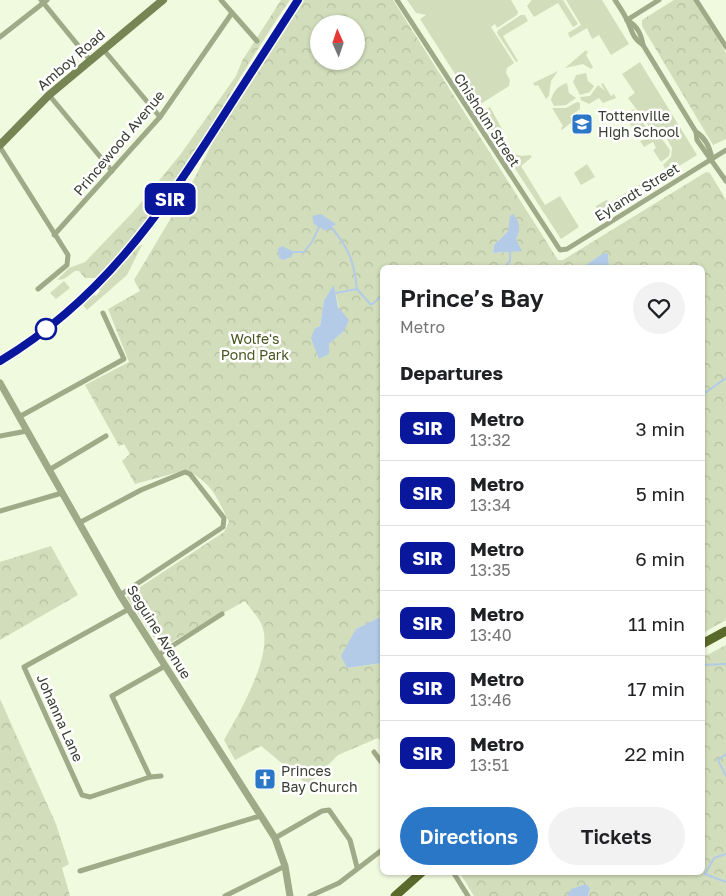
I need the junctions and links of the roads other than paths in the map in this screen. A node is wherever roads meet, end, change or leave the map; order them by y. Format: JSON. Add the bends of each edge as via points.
{"nodes":[{"id":1,"x":162,"y":0,"type":"edge"},
{"id":2,"x":221,"y":0,"type":"edge"},
{"id":3,"x":397,"y":0,"type":"edge"},
{"id":4,"x":615,"y":0,"type":"edge"},
{"id":5,"x":660,"y":0,"type":"edge"},
{"id":6,"x":696,"y":0,"type":"edge"},
{"id":7,"x":44,"y":1,"type":"edge"},
{"id":8,"x":232,"y":13,"type":"junction"},
{"id":9,"x":627,"y":20,"type":"junction"},
{"id":10,"x":0,"y":37,"type":"edge"},
{"id":11,"x":257,"y":41,"type":"dead end"},
{"id":12,"x":726,"y":47,"type":"edge"},
{"id":13,"x":103,"y":49,"type":"junction"},
{"id":14,"x":90,"y":60,"type":"junction"},
{"id":15,"x":49,"y":95,"type":"junction"},
{"id":16,"x":160,"y":117,"type":"junction"},
{"id":17,"x":0,"y":146,"type":"edge"},
{"id":18,"x":726,"y":150,"type":"edge"},
{"id":19,"x":712,"y":159,"type":"junction"},
{"id":20,"x":112,"y":170,"type":"junction"},
{"id":21,"x":726,"y":181,"type":"edge"},
{"id":22,"x":54,"y":234,"type":"junction"},
{"id":23,"x":560,"y":250,"type":"joint"},
{"id":24,"x":38,"y":289,"type":"dead end"},
{"id":25,"x":103,"y":313,"type":"dead end"},
{"id":26,"x":0,"y":383,"type":"edge"},
{"id":27,"x":19,"y":417,"type":"junction"},
{"id":28,"x":27,"y":431,"type":"junction"},
{"id":29,"x":0,"y":436,"type":"edge"},
{"id":30,"x":106,"y":436,"type":"dead end"},
{"id":31,"x":48,"y":470,"type":"junction"},
{"id":32,"x":62,"y":493,"type":"junction"},
{"id":33,"x":0,"y":511,"type":"edge"},
{"id":34,"x":79,"y":523,"type":"junction"},
{"id":35,"x":120,"y":595,"type":"junction"},
{"id":36,"x":128,"y":608,"type":"junction"},
{"id":37,"x":222,"y":614,"type":"dead end"},
{"id":38,"x":726,"y":631,"type":"edge"},
{"id":39,"x":705,"y":642,"type":"edge"},
{"id":40,"x":158,"y":655,"type":"junction"},
{"id":41,"x":165,"y":666,"type":"junction"},
{"id":42,"x":374,"y":752,"type":"dead end"},
{"id":43,"x":380,"y":760,"type":"edge"},
{"id":44,"x":161,"y":776,"type":"dead end"},
{"id":45,"x":150,"y":777,"type":"junction"},
{"id":46,"x":260,"y":816,"type":"junction"},
{"id":47,"x":275,"y":838,"type":"junction"},
{"id":48,"x":380,"y":851,"type":"edge"},
{"id":49,"x":285,"y":866,"type":"junction"},
{"id":50,"x":357,"y":867,"type":"junction"},
{"id":51,"x":80,"y":871,"type":"dead end"},
{"id":52,"x":419,"y":875,"type":"edge"},
{"id":53,"x":455,"y":875,"type":"edge"},
{"id":54,"x":225,"y":896,"type":"edge"},
{"id":55,"x":290,"y":896,"type":"edge"},
{"id":56,"x":310,"y":896,"type":"edge"},
{"id":57,"x":395,"y":896,"type":"edge"},
{"id":58,"x":468,"y":896,"type":"edge"}],
"edges":[{"from":1,"to":13,"type":"main road","name":"Amboy Road"},
{"from":2,"to":8,"type":"street"},
{"from":3,"to":23,"type":"street","name":"Chisholm Street"},
{"from":4,"to":9,"type":"street"},
{"from":5,"to":9,"type":"street"},
{"from":6,"to":12,"type":"street"},
{"from":7,"to":10,"type":"street"},
{"from":7,"to":14,"type":"street"},
{"from":8,"to":11,"type":"street"},
{"from":8,"to":16,"type":"street","name":"Princewood Avenue"},
{"from":9,"to":19,"type":"street","via":[[636,26],[642,36],[642,45],[696,132],[697,140]]},
{"from":13,"to":14,"type":"main road","name":"Amboy Road"},
{"from":13,"to":16,"type":"street"},
{"from":14,"to":15,"type":"main road","name":"Amboy Road"},
{"from":15,"to":17,"type":"main road","name":"Amboy Road"},
{"from":15,"to":20,"type":"street"},
{"from":16,"to":20,"type":"street","name":"Princewood Avenue"},
{"from":17,"to":22,"type":"street"},
{"from":18,"to":19,"type":"street","name":"Eylandt Street"},
{"from":19,"to":21,"type":"street"},
{"from":19,"to":23,"type":"street","name":"Eylandt Street","via":[[565,250]]},
{"from":20,"to":22,"type":"street","name":"Princewood Avenue"},
{"from":22,"to":24,"type":"street","via":[[69,261]]},
{"from":25,"to":27,"type":"street","via":[[124,359]]},
{"from":26,"to":27,"type":"street","name":"Seguine Avenue"},
{"from":27,"to":28,"type":"street","name":"Seguine Avenue"},
{"from":28,"to":29,"type":"street"},
{"from":28,"to":31,"type":"street","name":"Seguine Avenue"},
{"from":30,"to":31,"type":"street"},
{"from":31,"to":32,"type":"street","name":"Seguine Avenue"},
{"from":32,"to":33,"type":"street"},
{"from":32,"to":34,"type":"street","name":"Seguine Avenue"},
{"from":34,"to":35,"type":"street","name":"Seguine Avenue"},
{"from":34,"to":35,"type":"street","via":[[141,490],[185,472],[190,474],[224,518],[223,527]]},
{"from":35,"to":36,"type":"street","name":"Seguine Avenue"},
{"from":36,"to":40,"type":"street","name":"Seguine Avenue"},
{"from":36,"to":45,"type":"street","name":"Johanna Lane","via":[[24,667],[82,795],[90,797]]},
{"from":37,"to":40,"type":"street"},
{"from":38,"to":39,"type":"main road"},
{"from":40,"to":41,"type":"street","name":"Seguine Avenue"},
{"from":41,"to":45,"type":"street","via":[[112,696]]},
{"from":41,"to":46,"type":"street","name":"Seguine Avenue"},
{"from":42,"to":43,"type":"street"},
{"from":44,"to":45,"type":"street","name":"Johanna Lane"},
{"from":46,"to":47,"type":"street","name":"Seguine Avenue"},
{"from":46,"to":51,"type":"street"},
{"from":47,"to":49,"type":"street","name":"Seguine Avenue"},
{"from":47,"to":50,"type":"street","via":[[329,810],[350,840]]},
{"from":48,"to":50,"type":"street"},
{"from":49,"to":54,"type":"street"},
{"from":49,"to":55,"type":"street","name":"Seguine Avenue"},
{"from":50,"to":56,"type":"street","via":[[339,883]]},
{"from":52,"to":57,"type":"main road"},
{"from":53,"to":58,"type":"street"}]}
